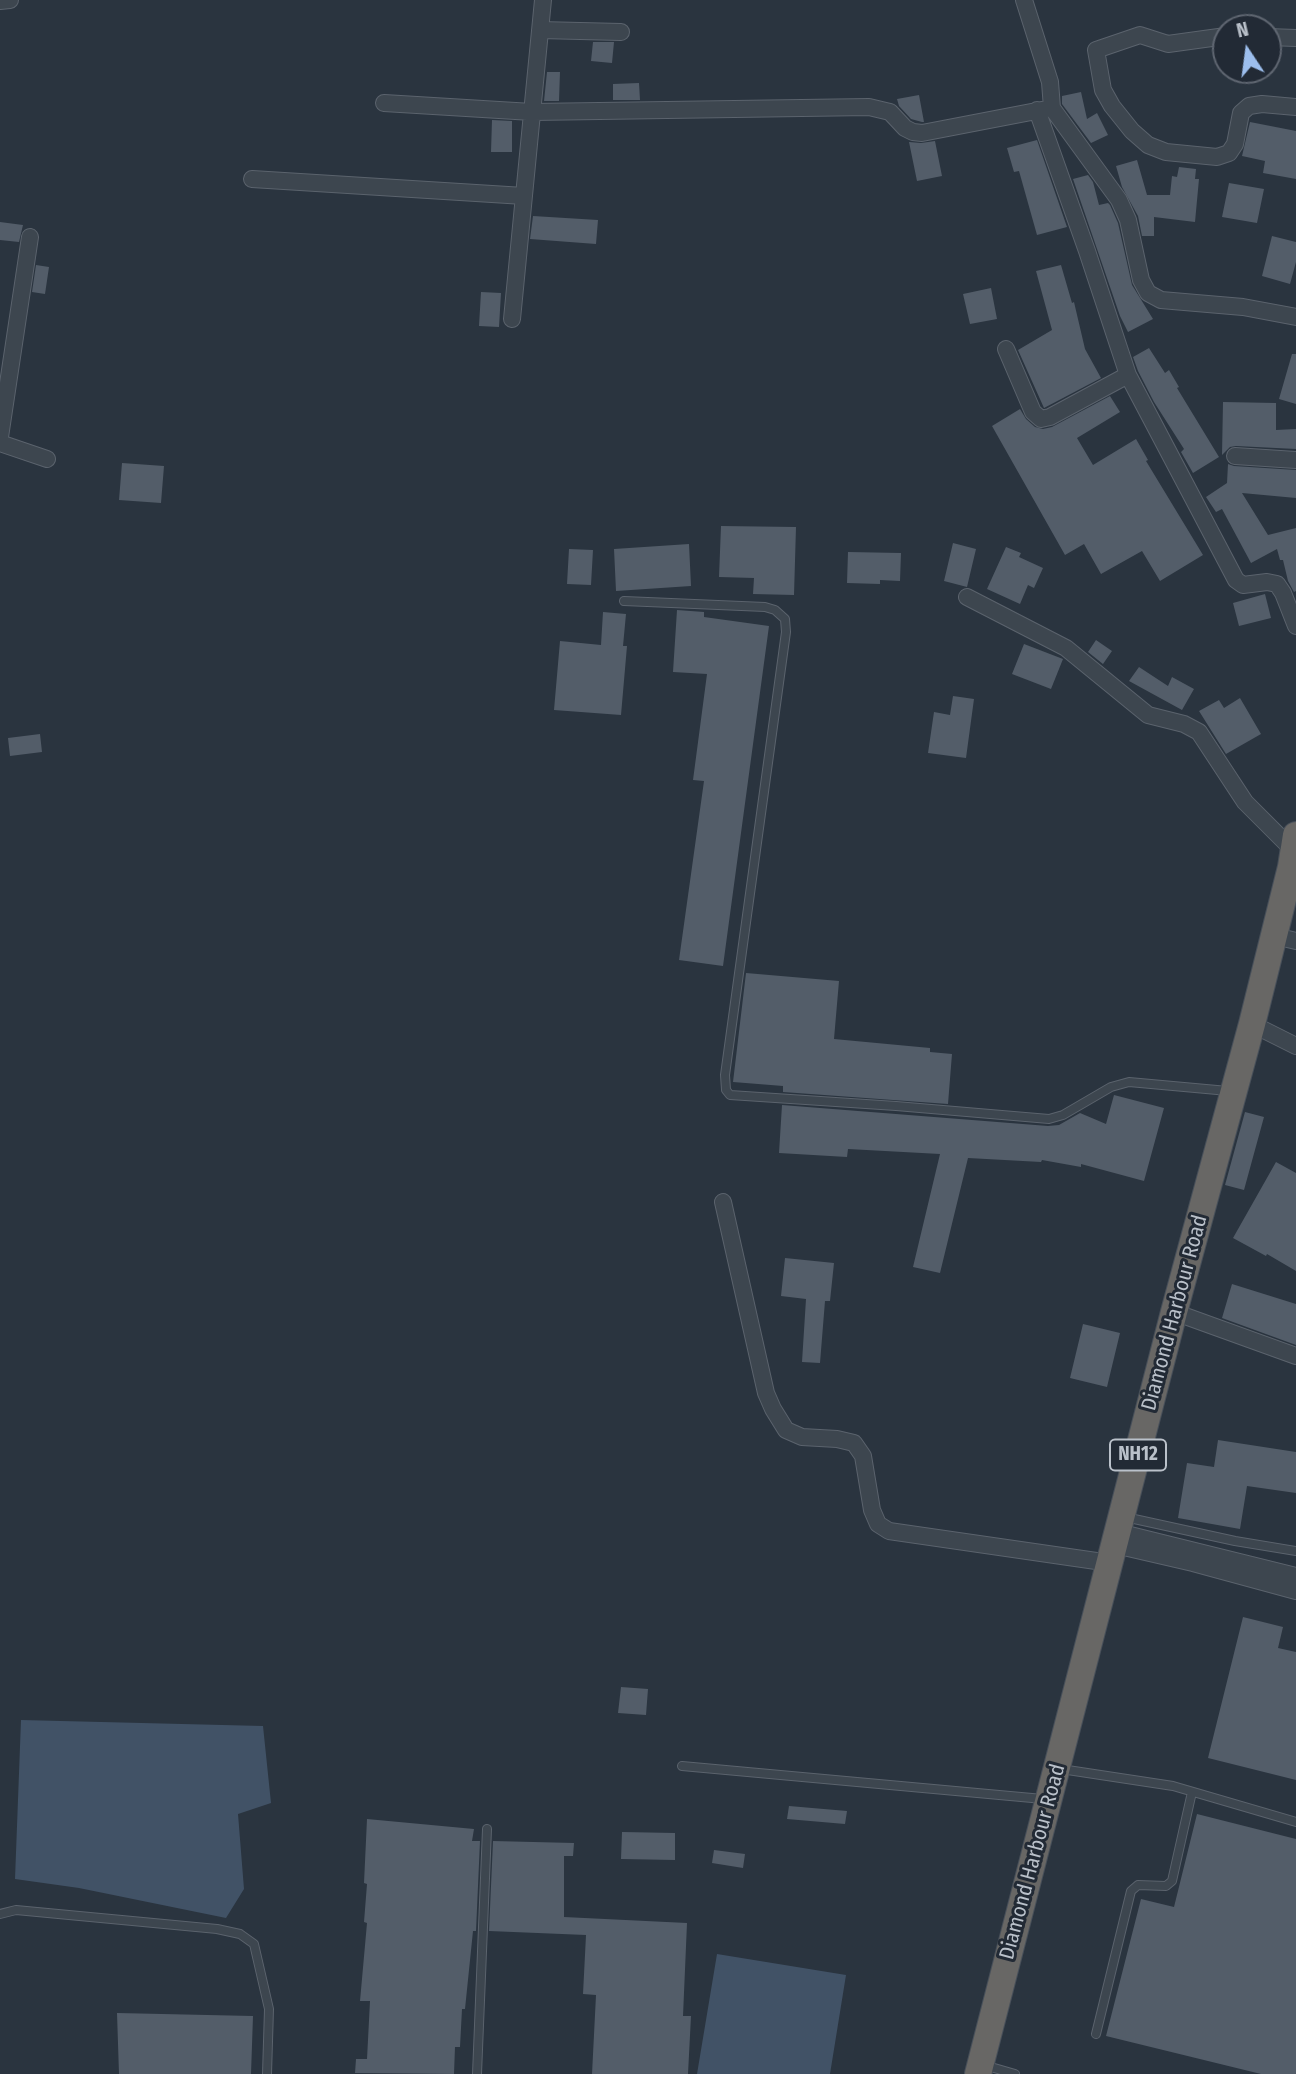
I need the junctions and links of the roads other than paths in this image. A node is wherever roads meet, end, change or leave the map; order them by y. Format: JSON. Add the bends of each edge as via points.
{"nodes":[{"id":1,"x":10,"y":0,"type":"edge"},
{"id":2,"x":542,"y":0,"type":"edge"},
{"id":3,"x":1024,"y":0,"type":"edge"},
{"id":4,"x":0,"y":1,"type":"edge"},
{"id":5,"x":540,"y":30,"type":"junction"},
{"id":6,"x":621,"y":32,"type":"dead end"},
{"id":7,"x":1212,"y":38,"type":"edge"},
{"id":8,"x":384,"y":103,"type":"dead end"},
{"id":9,"x":1296,"y":107,"type":"edge"},
{"id":10,"x":1044,"y":109,"type":"junction"},
{"id":11,"x":532,"y":112,"type":"junction"},
{"id":12,"x":252,"y":179,"type":"dead end"},
{"id":13,"x":524,"y":196,"type":"junction"},
{"id":14,"x":30,"y":237,"type":"dead end"},
{"id":15,"x":1296,"y":317,"type":"edge"},
{"id":16,"x":512,"y":319,"type":"dead end"},
{"id":17,"x":1006,"y":349,"type":"dead end"},
{"id":18,"x":1128,"y":374,"type":"junction"},
{"id":19,"x":0,"y":437,"type":"edge"},
{"id":20,"x":0,"y":443,"type":"edge"},
{"id":21,"x":1235,"y":456,"type":"dead end"},
{"id":22,"x":47,"y":459,"type":"dead end"},
{"id":23,"x":1296,"y":460,"type":"edge"},
{"id":24,"x":967,"y":597,"type":"dead end"},
{"id":25,"x":624,"y":601,"type":"dead end"},
{"id":26,"x":1296,"y":626,"type":"edge"},
{"id":27,"x":1295,"y":843,"type":"edge"},
{"id":28,"x":1285,"y":939,"type":"edge"},
{"id":29,"x":1252,"y":1024,"type":"junction"},
{"id":30,"x":1296,"y":1046,"type":"edge"},
{"id":31,"x":1234,"y":1092,"type":"junction"},
{"id":32,"x":723,"y":1202,"type":"dead end"},
{"id":33,"x":1174,"y":1312,"type":"junction"},
{"id":34,"x":1296,"y":1356,"type":"edge"},
{"id":35,"x":1116,"y":1539,"type":"junction"},
{"id":36,"x":1296,"y":1551,"type":"edge"},
{"id":37,"x":1296,"y":1576,"type":"edge"},
{"id":38,"x":1296,"y":1591,"type":"edge"},
{"id":39,"x":682,"y":1766,"type":"dead end"},
{"id":40,"x":1058,"y":1769,"type":"junction"},
{"id":41,"x":1192,"y":1792,"type":"junction"},
{"id":42,"x":1050,"y":1800,"type":"junction"},
{"id":43,"x":1296,"y":1822,"type":"edge"},
{"id":44,"x":487,"y":1829,"type":"dead end"},
{"id":45,"x":0,"y":1913,"type":"edge"},
{"id":46,"x":1096,"y":2034,"type":"dead end"},
{"id":47,"x":979,"y":2069,"type":"edge"},
{"id":48,"x":267,"y":2074,"type":"edge"},
{"id":49,"x":477,"y":2074,"type":"edge"},
{"id":50,"x":1015,"y":2074,"type":"edge"}],
"edges":[{"from":1,"to":4,"type":"street"},
{"from":2,"to":5,"type":"street"},
{"from":3,"to":10,"type":"street","via":[[1050,82]]},
{"from":5,"to":6,"type":"street"},
{"from":5,"to":11,"type":"street"},
{"from":7,"to":9,"type":"street","via":[[1168,44],[1140,36],[1096,50],[1103,90],[1132,131],[1148,145],[1166,152],[1217,157],[1235,144],[1241,113],[1249,106]]},
{"from":8,"to":11,"type":"street"},
{"from":10,"to":11,"type":"street","via":[[922,133],[905,128],[890,112],[869,107]]},
{"from":10,"to":15,"type":"street","via":[[1119,200],[1128,220],[1140,280],[1148,293],[1161,300]]},
{"from":10,"to":18,"type":"street"},
{"from":11,"to":13,"type":"street"},
{"from":12,"to":13,"type":"street"},
{"from":13,"to":16,"type":"street"},
{"from":14,"to":19,"type":"street"},
{"from":17,"to":18,"type":"street","via":[[1033,412],[1041,419]]},
{"from":18,"to":26,"type":"street","via":[[1236,580],[1243,585],[1277,584]]},
{"from":20,"to":22,"type":"street"},
{"from":21,"to":23,"type":"street"},
{"from":24,"to":27,"type":"street","via":[[1066,648],[1149,715],[1199,732],[1245,802]]},
{"from":25,"to":31,"type":"lane","via":[[765,607],[785,619],[725,1075],[730,1095],[1049,1118],[1129,1082]]},
{"from":27,"to":28,"type":"highway","name":"Diamond Harbour Road","number":"NH12"},
{"from":28,"to":29,"type":"highway","name":"Diamond Harbour Road","number":"NH12"},
{"from":29,"to":30,"type":"street"},
{"from":29,"to":31,"type":"highway","name":"Diamond Harbour Road","number":"NH12"},
{"from":31,"to":33,"type":"highway","name":"Diamond Harbour Road","number":"NH12"},
{"from":32,"to":35,"type":"street","via":[[773,1409],[786,1430],[802,1437],[854,1443],[863,1456],[878,1524],[889,1531]]},
{"from":33,"to":34,"type":"street"},
{"from":33,"to":35,"type":"highway","name":"Diamond Harbour Road","number":"NH12"},
{"from":35,"to":36,"type":"lane","via":[[1236,1541]]},
{"from":35,"to":37,"type":"street"},
{"from":35,"to":38,"type":"street"},
{"from":35,"to":40,"type":"highway","name":"Diamond Harbour Road","number":"NH12"},
{"from":39,"to":42,"type":"lane"},
{"from":40,"to":41,"type":"lane"},
{"from":40,"to":42,"type":"highway","name":"Diamond Harbour Road","number":"NH12"},
{"from":41,"to":43,"type":"lane"},
{"from":41,"to":46,"type":"lane","via":[[1172,1881],[1166,1886],[1138,1885],[1131,1891]]},
{"from":42,"to":47,"type":"highway","name":"Diamond Harbour Road","number":"NH12"},
{"from":44,"to":49,"type":"lane"},
{"from":45,"to":48,"type":"lane","via":[[16,1910],[240,1934],[254,1944],[269,2009]]},
{"from":47,"to":50,"type":"lane"}]}
